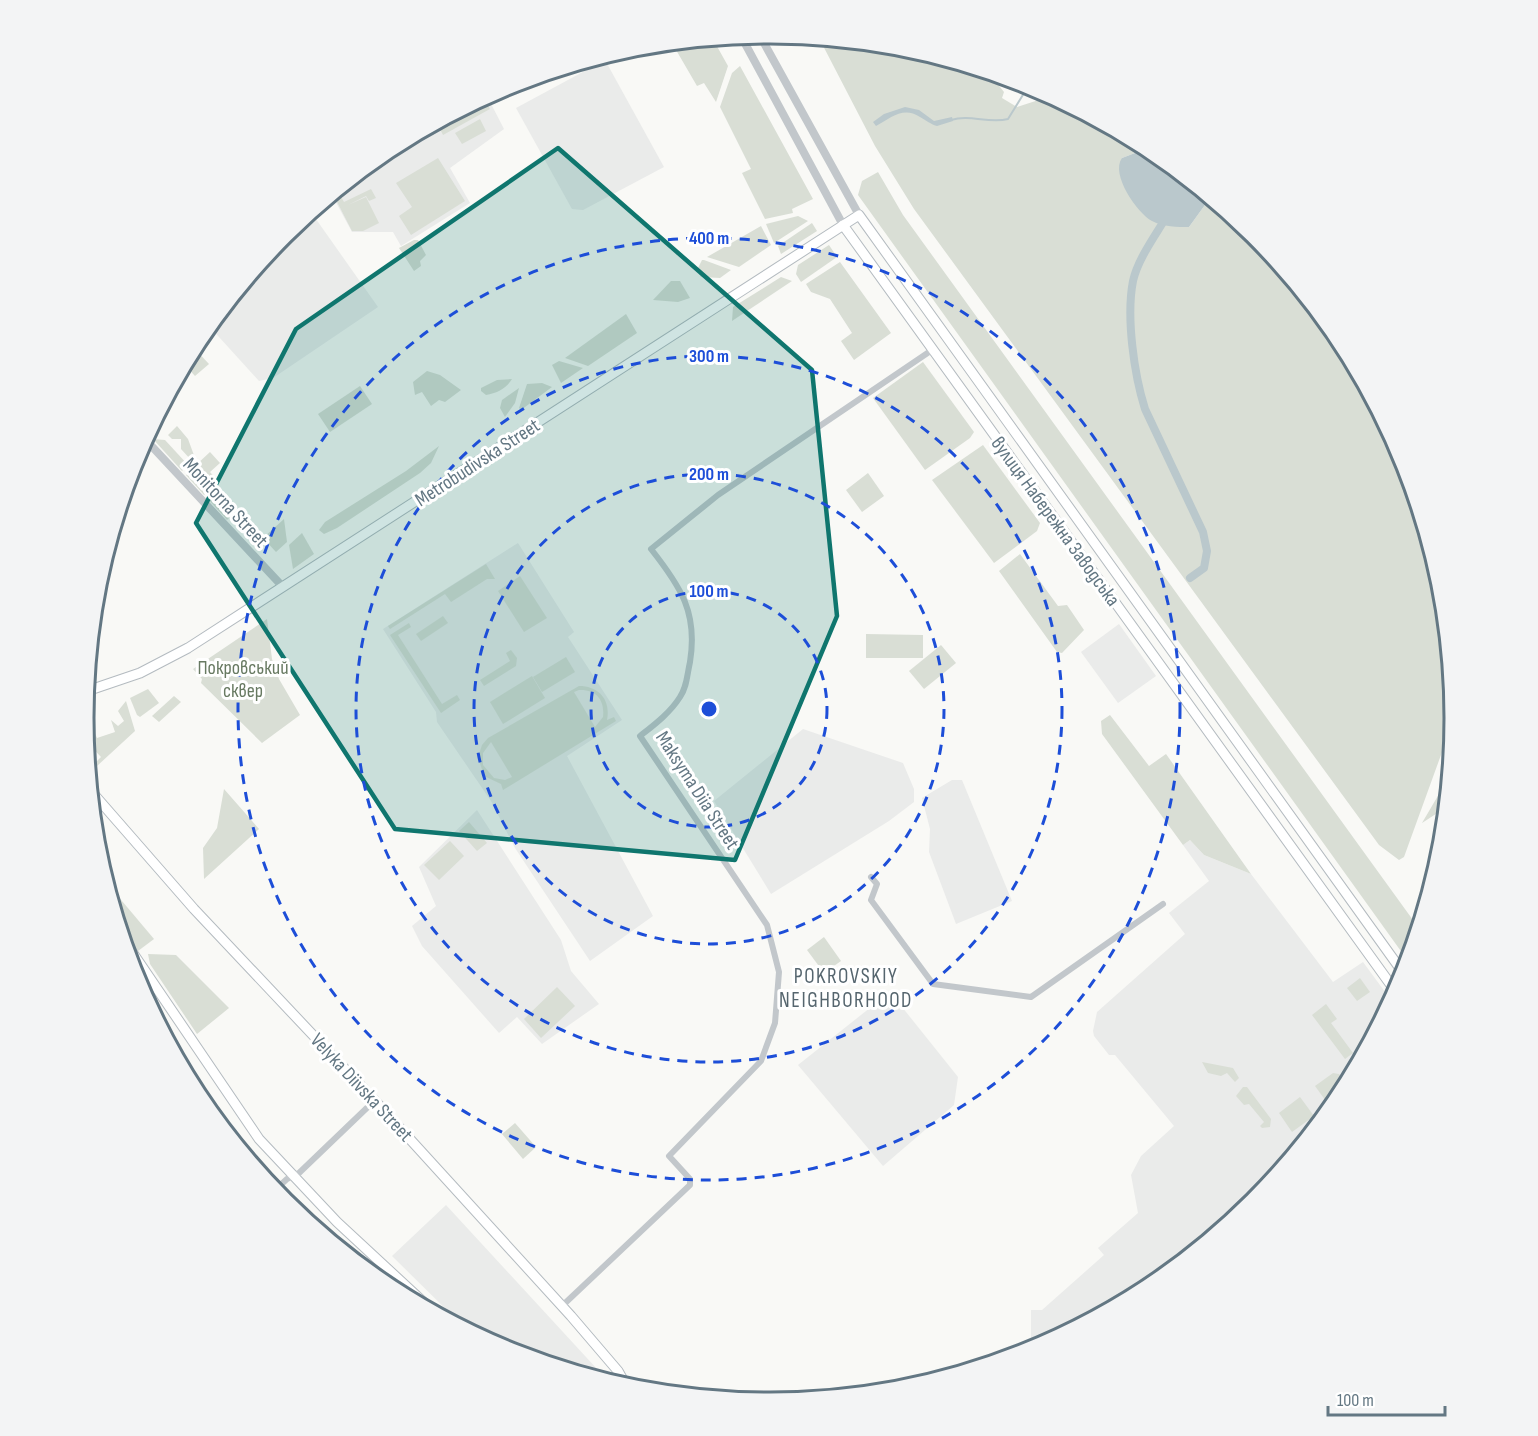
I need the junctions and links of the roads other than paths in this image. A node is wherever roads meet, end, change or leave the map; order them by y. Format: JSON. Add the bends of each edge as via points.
{"nodes":[{"id":1,"x":765,"y":44,"type":"edge"},
{"id":2,"x":746,"y":45,"type":"edge"},
{"id":3,"x":859,"y":215,"type":"junction"},
{"id":4,"x":843,"y":225,"type":"junction"},
{"id":5,"x":932,"y":350,"type":"junction"},
{"id":6,"x":152,"y":447,"type":"edge"},
{"id":7,"x":283,"y":587,"type":"junction"},
{"id":8,"x":1193,"y":681,"type":"junction"},
{"id":9,"x":95,"y":688,"type":"edge"},
{"id":10,"x":1178,"y":691,"type":"junction"},
{"id":11,"x":100,"y":801,"type":"edge"},
{"id":12,"x":871,"y":877,"type":"dead end"},
{"id":13,"x":1163,"y":904,"type":"dead end"},
{"id":14,"x":1397,"y":964,"type":"edge"},
{"id":15,"x":143,"y":968,"type":"edge"},
{"id":16,"x":1389,"y":982,"type":"edge"},
{"id":17,"x":377,"y":1103,"type":"junction"},
{"id":18,"x":293,"y":1178,"type":"junction"},
{"id":19,"x":282,"y":1184,"type":"edge"},
{"id":20,"x":400,"y":1280,"type":"joint"},
{"id":21,"x":408,"y":1287,"type":"edge"},
{"id":22,"x":562,"y":1306,"type":"junction"},
{"id":23,"x":623,"y":1377,"type":"edge"}],
"edges":[{"from":1,"to":3,"type":"street","name":"вулиця Набережна Заводська"},
{"from":2,"to":4,"type":"street","name":"вулиця Набережна Заводська"},
{"from":3,"to":4,"type":"main road","name":"Metrobudivska Street"},
{"from":3,"to":8,"type":"main road","name":"вулиця Набережна Заводська"},
{"from":4,"to":5,"type":"main road","name":"вулиця Набережна Заводська"},
{"from":4,"to":7,"type":"main road","name":"Metrobudivska Street"},
{"from":5,"to":10,"type":"main road","name":"вулиця Набережна Заводська"},
{"from":5,"to":22,"type":"street","name":"Maksyma Diia Street","via":[[718,495],[651,549],[678,588],[693,622],[693,641],[684,689],[661,718],[640,736],[767,925],[779,972],[775,1023],[761,1061],[669,1156],[690,1179],[690,1185]]},
{"from":6,"to":7,"type":"street","name":"Monitorna Street"},
{"from":7,"to":9,"type":"main road","name":"Metrobudivska Street","via":[[176,655]]},
{"from":8,"to":10,"type":"main road"},
{"from":8,"to":14,"type":"main road","name":"вулиця Набережна Заводська"},
{"from":10,"to":16,"type":"main road","name":"вулиця Набережна Заводська"},
{"from":11,"to":17,"type":"main road","name":"Velyka Diivska Street","via":[[194,909]]},
{"from":12,"to":13,"type":"street","via":[[876,884],[871,900],[933,984],[1031,997]]},
{"from":15,"to":18,"type":"main road","via":[[259,1139]]},
{"from":17,"to":18,"type":"street","via":[[372,1103]]},
{"from":17,"to":22,"type":"main road","name":"Velyka Diivska Street"},
{"from":18,"to":19,"type":"street"},
{"from":18,"to":20,"type":"main road"},
{"from":20,"to":21,"type":"main road"},
{"from":22,"to":23,"type":"main road","name":"Velyka Diivska Street"}]}
